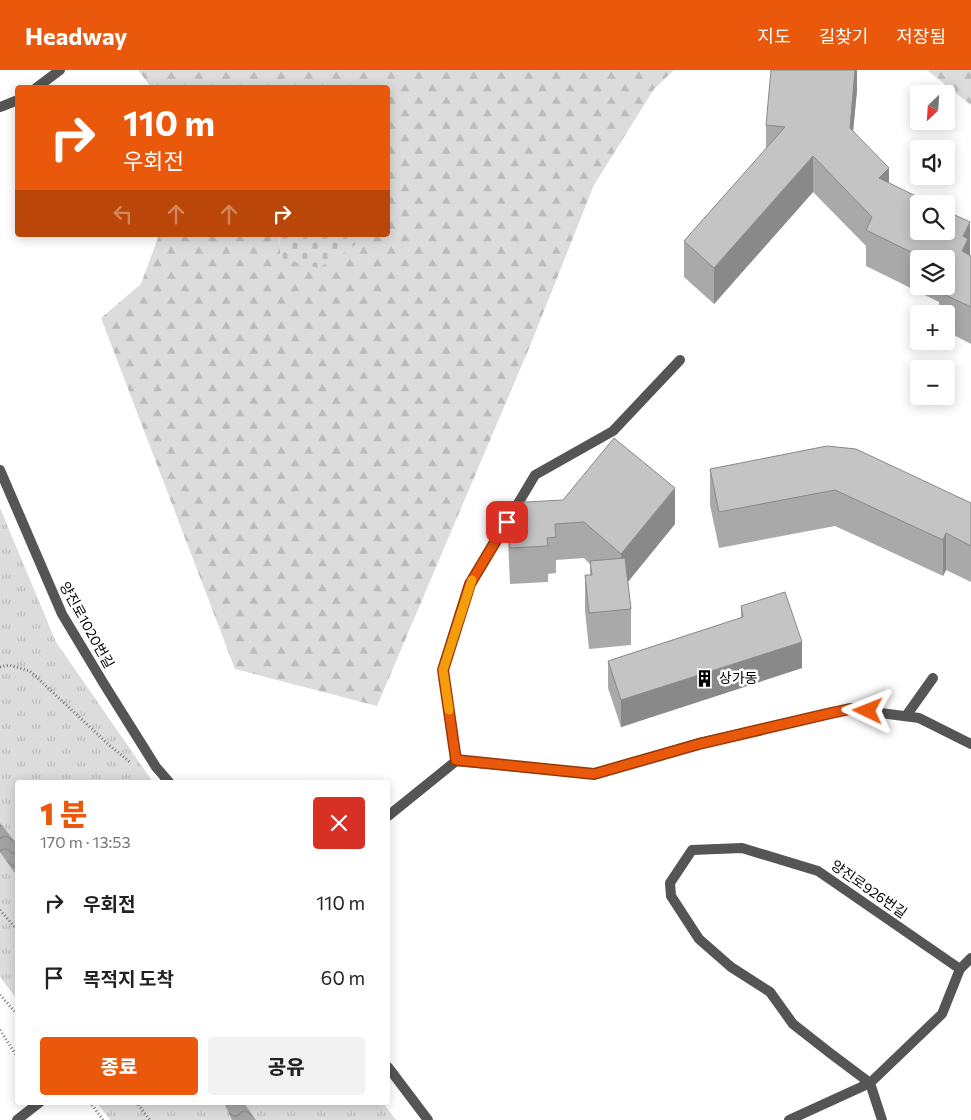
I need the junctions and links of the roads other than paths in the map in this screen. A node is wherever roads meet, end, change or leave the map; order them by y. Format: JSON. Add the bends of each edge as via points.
{"nodes":[{"id":1,"x":60,"y":70,"type":"edge"},
{"id":2,"x":40,"y":85,"type":"edge"},
{"id":3,"x":15,"y":101,"type":"edge"},
{"id":4,"x":0,"y":107,"type":"edge"},
{"id":5,"x":680,"y":360,"type":"dead end"},
{"id":6,"x":0,"y":470,"type":"edge"},
{"id":7,"x":933,"y":678,"type":"dead end"},
{"id":8,"x":906,"y":716,"type":"junction"},
{"id":9,"x":971,"y":744,"type":"edge"},
{"id":10,"x":456,"y":760,"type":"junction"},
{"id":11,"x":166,"y":780,"type":"edge"},
{"id":12,"x":390,"y":814,"type":"edge"},
{"id":13,"x":971,"y":958,"type":"edge"},
{"id":14,"x":960,"y":969,"type":"junction"},
{"id":15,"x":390,"y":1070,"type":"edge"},
{"id":16,"x":870,"y":1082,"type":"junction"},
{"id":17,"x":36,"y":1105,"type":"edge"},
{"id":18,"x":17,"y":1120,"type":"edge"},
{"id":19,"x":428,"y":1120,"type":"edge"},
{"id":20,"x":790,"y":1120,"type":"edge"},
{"id":21,"x":882,"y":1120,"type":"edge"}],
"edges":[{"from":1,"to":2,"type":"street"},
{"from":3,"to":4,"type":"street"},
{"from":5,"to":10,"type":"street","via":[[612,431],[536,475],[470,584],[443,670]]},
{"from":6,"to":11,"type":"street","name":"양진로1020번길","via":[[62,614]]},
{"from":7,"to":8,"type":"street"},
{"from":8,"to":9,"type":"street","via":[[919,718]]},
{"from":8,"to":10,"type":"street","via":[[850,709],[699,744],[594,774]]},
{"from":10,"to":12,"type":"street"},
{"from":13,"to":14,"type":"street"},
{"from":14,"to":16,"type":"street","via":[[942,1014]]},
{"from":14,"to":16,"type":"street","name":"양진로926번길","via":[[818,870],[742,848],[692,850],[670,883],[671,896],[699,939],[732,967],[770,992],[793,1024]]},
{"from":15,"to":19,"type":"street"},
{"from":16,"to":20,"type":"street"},
{"from":16,"to":21,"type":"street"},
{"from":17,"to":18,"type":"street"}]}
